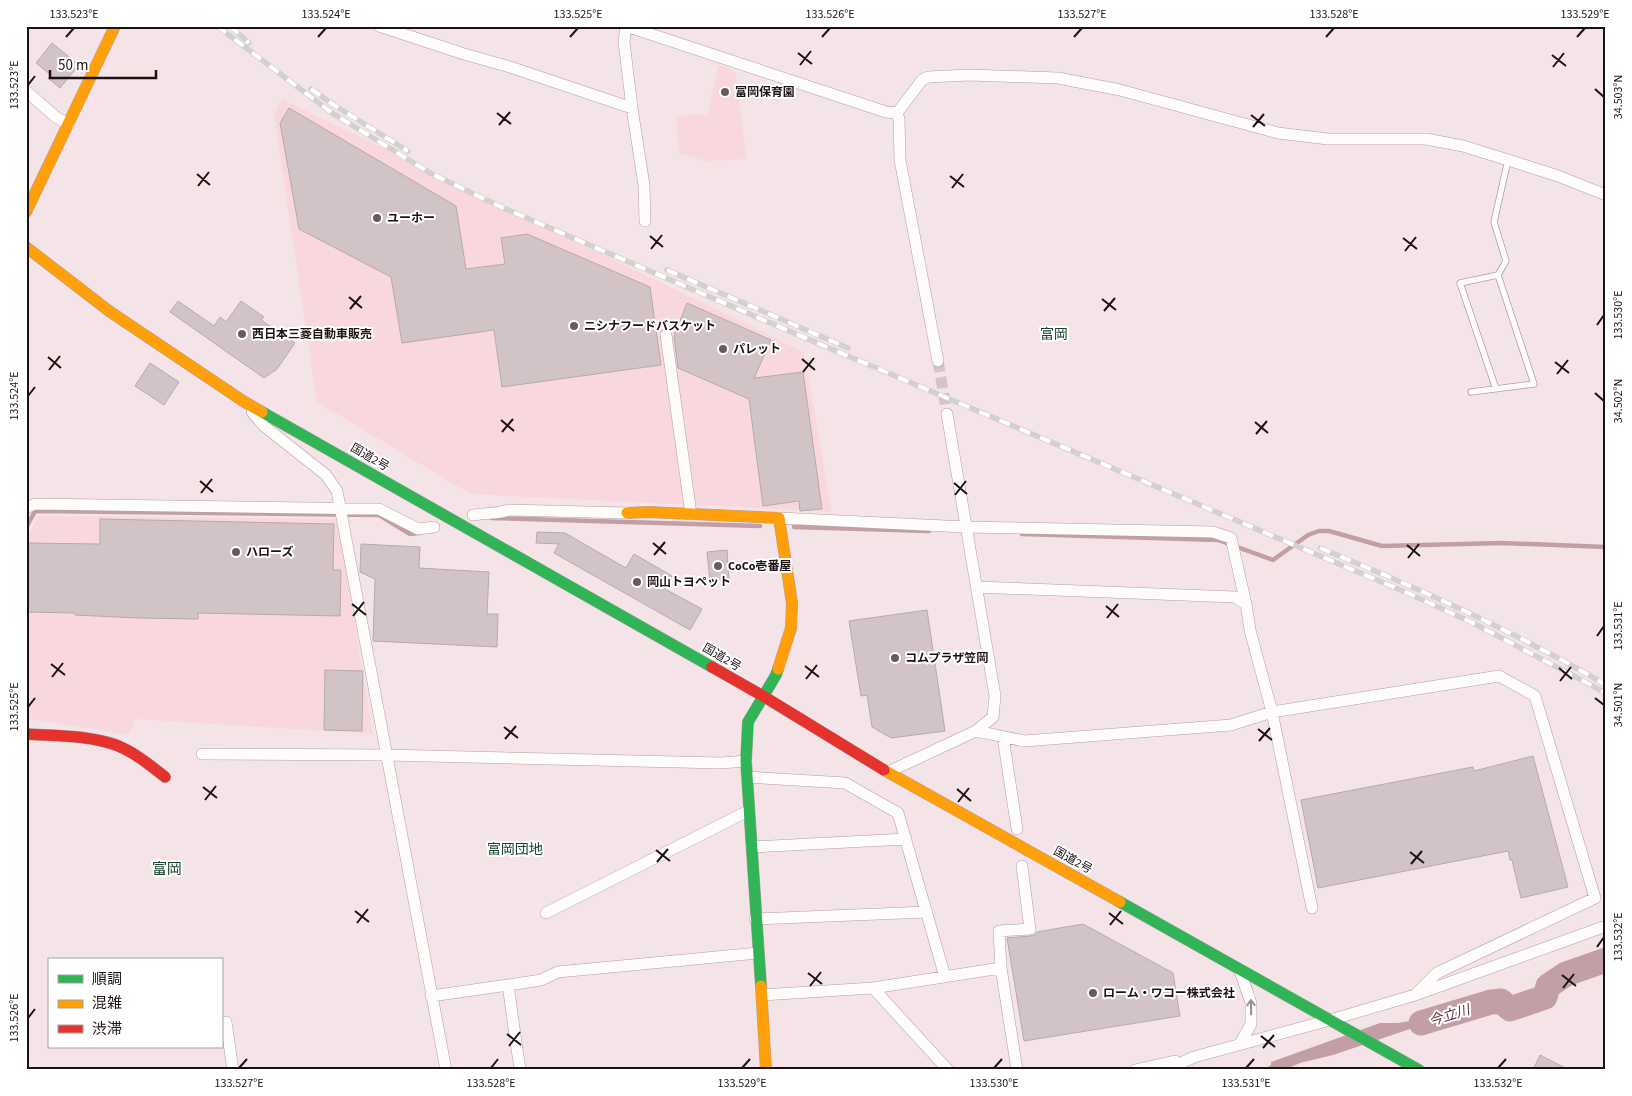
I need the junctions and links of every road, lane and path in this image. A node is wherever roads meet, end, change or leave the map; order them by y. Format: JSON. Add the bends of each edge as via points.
{"nodes":[{"id":1,"x":115,"y":26,"type":"edge"},
{"id":2,"x":379,"y":26,"type":"edge"},
{"id":3,"x":626,"y":26,"type":"edge"},
{"id":4,"x":26,"y":92,"type":"edge"},
{"id":5,"x":632,"y":108,"type":"junction"},
{"id":6,"x":898,"y":113,"type":"junction"},
{"id":7,"x":69,"y":124,"type":"junction"},
{"id":8,"x":1508,"y":160,"type":"junction"},
{"id":9,"x":1606,"y":195,"type":"edge"},
{"id":10,"x":26,"y":212,"type":"edge"},
{"id":11,"x":645,"y":221,"type":"dead end"},
{"id":12,"x":26,"y":247,"type":"edge"},
{"id":13,"x":1498,"y":275,"type":"junction"},
{"id":14,"x":666,"y":335,"type":"dead end"},
{"id":15,"x":938,"y":361,"type":"tunnel mouth"},
{"id":16,"x":1496,"y":389,"type":"junction"},
{"id":17,"x":1471,"y":392,"type":"dead end"},
{"id":18,"x":243,"y":400,"type":"junction"},
{"id":19,"x":947,"y":414,"type":"tunnel mouth"},
{"id":20,"x":26,"y":508,"type":"edge"},
{"id":21,"x":341,"y":512,"type":"junction"},
{"id":22,"x":627,"y":513,"type":"joint"},
{"id":23,"x":691,"y":514,"type":"junction"},
{"id":24,"x":473,"y":515,"type":"dead end"},
{"id":25,"x":778,"y":518,"type":"junction"},
{"id":26,"x":434,"y":527,"type":"dead end"},
{"id":27,"x":966,"y":531,"type":"junction"},
{"id":28,"x":976,"y":587,"type":"junction"},
{"id":29,"x":1246,"y":604,"type":"junction"},
{"id":30,"x":763,"y":696,"type":"junction"},
{"id":31,"x":1272,"y":712,"type":"junction"},
{"id":32,"x":976,"y":731,"type":"junction"},
{"id":33,"x":26,"y":734,"type":"edge"},
{"id":34,"x":1003,"y":737,"type":"junction"},
{"id":35,"x":202,"y":754,"type":"dead end"},
{"id":36,"x":386,"y":755,"type":"junction"},
{"id":37,"x":746,"y":761,"type":"junction"},
{"id":38,"x":888,"y":772,"type":"junction"},
{"id":39,"x":165,"y":777,"type":"dead end"},
{"id":40,"x":746,"y":777,"type":"junction"},
{"id":41,"x":748,"y":811,"type":"junction"},
{"id":42,"x":1017,"y":829,"type":"dead end"},
{"id":43,"x":906,"y":838,"type":"junction"},
{"id":44,"x":752,"y":847,"type":"junction"},
{"id":45,"x":1022,"y":866,"type":"dead end"},
{"id":46,"x":1312,"y":908,"type":"dead end"},
{"id":47,"x":927,"y":912,"type":"junction"},
{"id":48,"x":546,"y":913,"type":"dead end"},
{"id":49,"x":756,"y":919,"type":"junction"},
{"id":50,"x":1606,"y":926,"type":"edge"},
{"id":51,"x":758,"y":953,"type":"junction"},
{"id":52,"x":1001,"y":968,"type":"junction"},
{"id":53,"x":1240,"y":969,"type":"junction"},
{"id":54,"x":946,"y":977,"type":"junction"},
{"id":55,"x":508,"y":985,"type":"junction"},
{"id":56,"x":873,"y":988,"type":"junction"},
{"id":57,"x":762,"y":995,"type":"junction"},
{"id":58,"x":1414,"y":995,"type":"junction"},
{"id":59,"x":431,"y":996,"type":"junction"},
{"id":60,"x":1330,"y":1020,"type":"junction"},
{"id":61,"x":226,"y":1022,"type":"dead end"},
{"id":62,"x":1240,"y":1044,"type":"junction"},
{"id":63,"x":1194,"y":1057,"type":"junction"},
{"id":64,"x":1418,"y":1069,"type":"edge"},
{"id":65,"x":233,"y":1070,"type":"edge"},
{"id":66,"x":446,"y":1070,"type":"edge"},
{"id":67,"x":520,"y":1070,"type":"edge"},
{"id":68,"x":766,"y":1070,"type":"edge"},
{"id":69,"x":948,"y":1070,"type":"edge"},
{"id":70,"x":1017,"y":1070,"type":"edge"},
{"id":71,"x":1135,"y":1070,"type":"edge"},
{"id":72,"x":1167,"y":1070,"type":"edge"}],
"edges":[{"from":1,"to":7,"type":"main road"},
{"from":2,"to":5,"type":"street"},
{"from":3,"to":5,"type":"street","via":[[624,42]]},
{"from":3,"to":6,"type":"street","via":[[886,112]]},
{"from":4,"to":7,"type":"street"},
{"from":5,"to":11,"type":"street","via":[[644,185]]},
{"from":6,"to":8,"type":"street","via":[[922,80],[928,77],[1058,78],[1120,90],[1278,133],[1328,139],[1426,139]]},
{"from":6,"to":15,"type":"street","via":[[900,160]]},
{"from":7,"to":10,"type":"main road"},
{"from":8,"to":9,"type":"street"},
{"from":8,"to":13,"type":"lane","via":[[1494,222],[1506,261]]},
{"from":12,"to":18,"type":"main road","name":"国道2号","via":[[110,311]]},
{"from":13,"to":16,"type":"lane","via":[[1460,283]]},
{"from":13,"to":16,"type":"lane","via":[[1534,384]]},
{"from":14,"to":23,"type":"street"},
{"from":16,"to":17,"type":"lane"},
{"from":18,"to":21,"type":"street","via":[[264,426],[326,475],[338,491]]},
{"from":18,"to":30,"type":"main road","name":"国道2号"},
{"from":19,"to":27,"type":"street"},
{"from":20,"to":21,"type":"street","via":[[35,504]]},
{"from":21,"to":26,"type":"street","via":[[379,509],[418,529]]},
{"from":21,"to":36,"type":"street"},
{"from":22,"to":23,"type":"main road"},
{"from":22,"to":24,"type":"street","via":[[509,510]]},
{"from":23,"to":25,"type":"main road"},
{"from":25,"to":27,"type":"street"},
{"from":25,"to":30,"type":"main road","via":[[789,577],[791,628],[776,675]]},
{"from":27,"to":28,"type":"street"},
{"from":27,"to":29,"type":"street","via":[[1213,532],[1231,538]]},
{"from":28,"to":29,"type":"street","via":[[1235,597]]},
{"from":28,"to":32,"type":"street","via":[[995,696],[993,717]]},
{"from":29,"to":31,"type":"street"},
{"from":30,"to":37,"type":"main road","via":[[748,722]]},
{"from":30,"to":38,"type":"main road","name":"国道2号"},
{"from":31,"to":34,"type":"street","via":[[1231,725],[1024,741]]},
{"from":31,"to":46,"type":"street"},
{"from":31,"to":58,"type":"street","via":[[1499,676],[1535,696],[1595,898],[1437,973]]},
{"from":32,"to":34,"type":"street"},
{"from":32,"to":38,"type":"street"},
{"from":33,"to":39,"type":"main road","via":[[71,737],[116,746]]},
{"from":34,"to":42,"type":"street"},
{"from":35,"to":36,"type":"street"},
{"from":36,"to":37,"type":"street"},
{"from":36,"to":59,"type":"street"},
{"from":37,"to":40,"type":"main road"},
{"from":38,"to":53,"type":"main road","name":"国道2号"},
{"from":40,"to":41,"type":"main road"},
{"from":40,"to":43,"type":"street","via":[[845,783],[898,813]]},
{"from":41,"to":44,"type":"main road"},
{"from":41,"to":48,"type":"street"},
{"from":43,"to":44,"type":"street"},
{"from":43,"to":47,"type":"street"},
{"from":44,"to":49,"type":"main road"},
{"from":45,"to":52,"type":"street","via":[[1030,930],[999,931]]},
{"from":47,"to":49,"type":"street"},
{"from":47,"to":54,"type":"street"},
{"from":49,"to":51,"type":"main road"},
{"from":50,"to":58,"type":"street"},
{"from":51,"to":55,"type":"street","via":[[558,972],[540,980]]},
{"from":51,"to":57,"type":"main road"},
{"from":52,"to":54,"type":"street"},
{"from":52,"to":70,"type":"street"},
{"from":53,"to":60,"type":"main road","name":"国道2号"},
{"from":62,"to":53,"type":"street","one_way":true,"via":[[1250,1024],[1251,1003]]},
{"from":54,"to":56,"type":"street"},
{"from":55,"to":59,"type":"street"},
{"from":55,"to":67,"type":"street"},
{"from":56,"to":57,"type":"street"},
{"from":56,"to":69,"type":"street"},
{"from":57,"to":68,"type":"main road"},
{"from":58,"to":60,"type":"street"},
{"from":59,"to":66,"type":"street"},
{"from":60,"to":62,"type":"street"},
{"from":60,"to":64,"type":"main road","name":"国道2号"},
{"from":61,"to":65,"type":"street"},
{"from":62,"to":63,"type":"street"},
{"from":63,"to":71,"type":"street"},
{"from":63,"to":72,"type":"street"}]}
